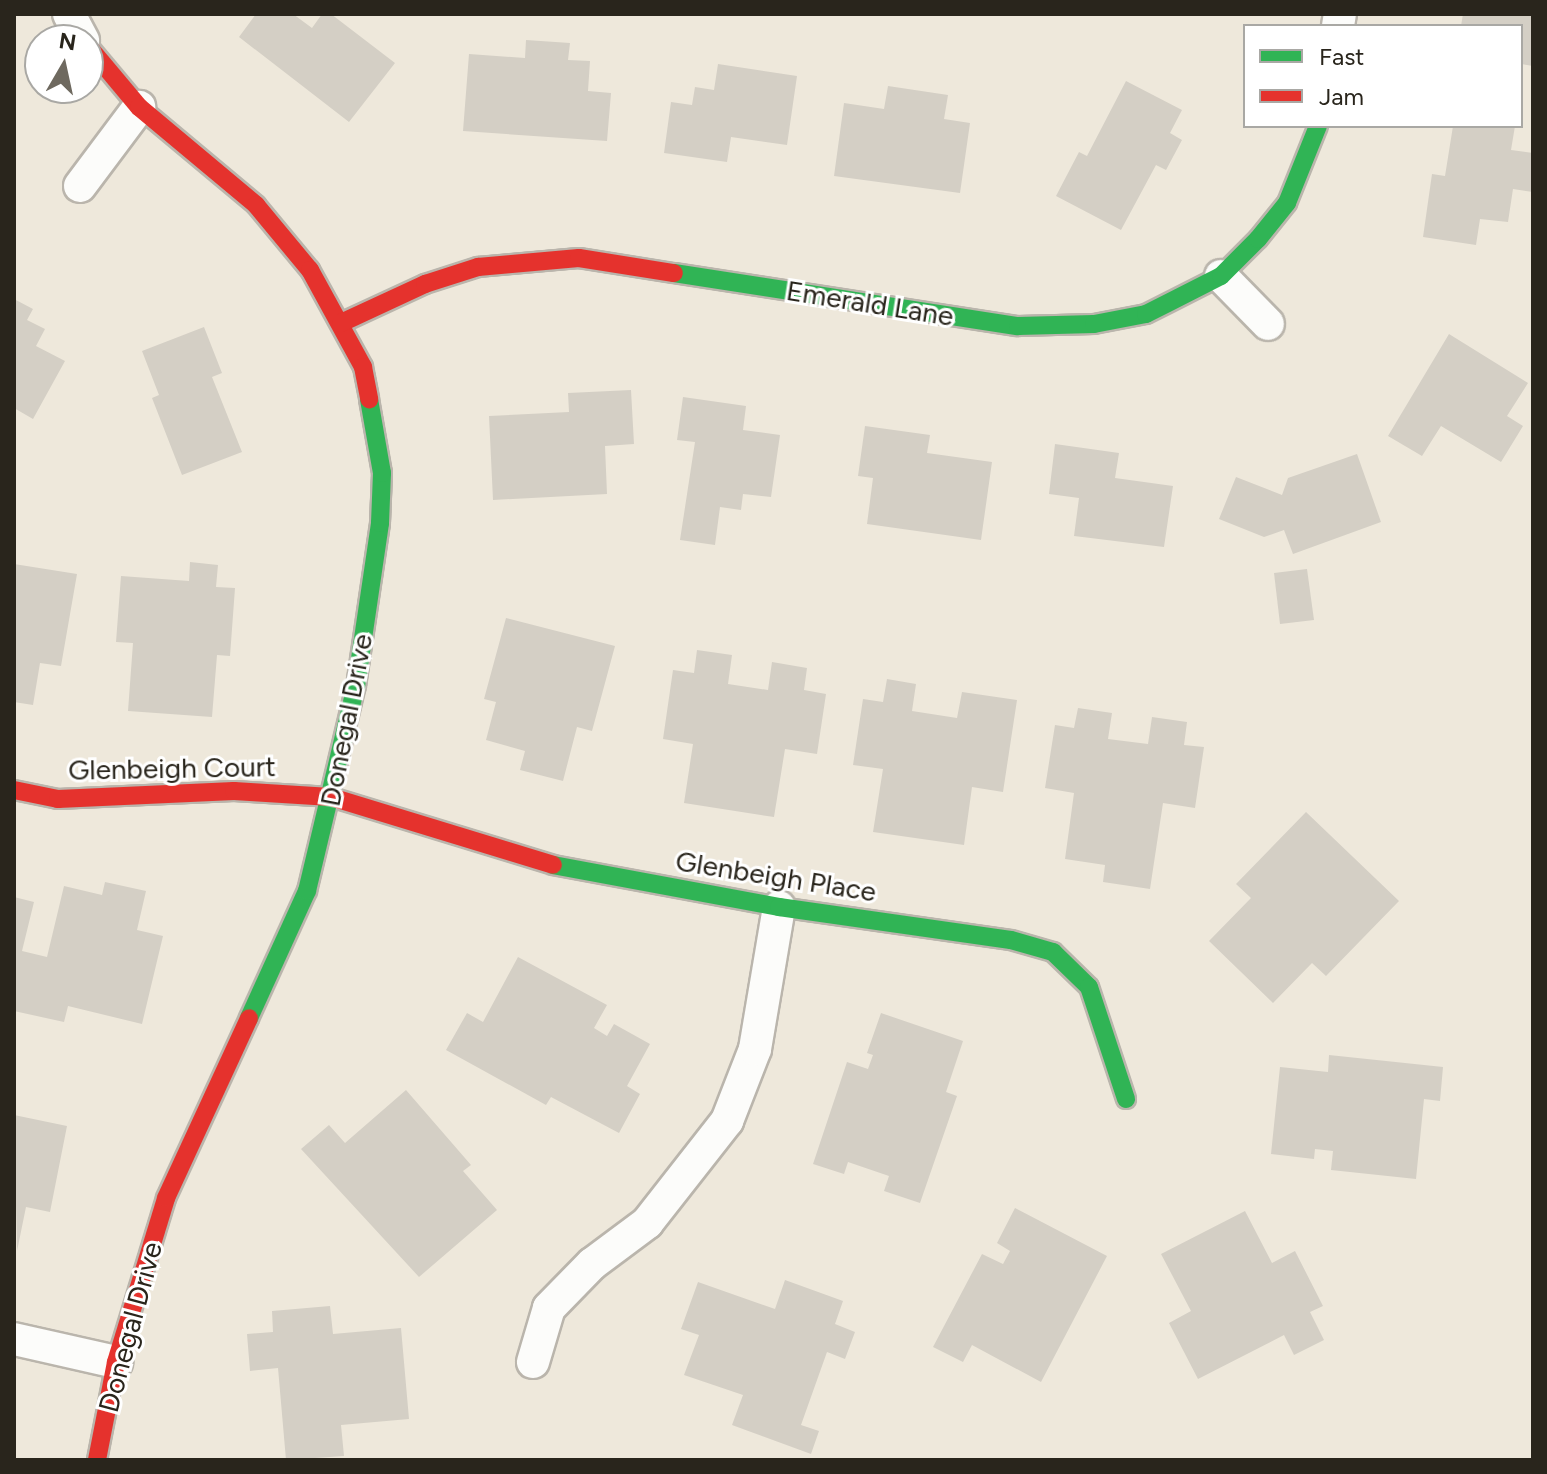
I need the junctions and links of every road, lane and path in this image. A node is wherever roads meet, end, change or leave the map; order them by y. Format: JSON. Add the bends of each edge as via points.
{"nodes":[{"id":1,"x":104,"y":65,"type":"edge"},
{"id":2,"x":139,"y":107,"type":"junction"},
{"id":3,"x":1317,"y":128,"type":"edge"},
{"id":4,"x":80,"y":186,"type":"dead end"},
{"id":5,"x":1221,"y":276,"type":"junction"},
{"id":6,"x":341,"y":323,"type":"junction"},
{"id":7,"x":1268,"y":324,"type":"dead end"},
{"id":8,"x":14,"y":790,"type":"edge"},
{"id":9,"x":331,"y":797,"type":"junction"},
{"id":10,"x":779,"y":907,"type":"junction"},
{"id":11,"x":1126,"y":1099,"type":"dead end"},
{"id":12,"x":14,"y":1339,"type":"edge"},
{"id":13,"x":116,"y":1362,"type":"junction"},
{"id":14,"x":533,"y":1362,"type":"dead end"},
{"id":15,"x":97,"y":1460,"type":"edge"}],
"edges":[{"from":1,"to":2,"type":"street","name":"Donegal Drive"},
{"from":2,"to":4,"type":"street"},
{"from":2,"to":6,"type":"street","name":"Donegal Drive","via":[[256,205],[310,270]]},
{"from":3,"to":5,"type":"street","name":"Emerald Lane","via":[[1287,203]]},
{"from":5,"to":6,"type":"street","name":"Emerald Lane","via":[[1146,314],[1094,324],[1018,326],[579,258],[530,259],[478,267],[425,284]]},
{"from":5,"to":7,"type":"street"},
{"from":6,"to":9,"type":"street","name":"Donegal Drive","via":[[363,367],[382,473],[380,523],[356,686]]},
{"from":8,"to":9,"type":"street","name":"Glenbeigh Court","via":[[58,799],[234,791]]},
{"from":9,"to":10,"type":"street","name":"Glenbeigh Place","via":[[540,863]]},
{"from":9,"to":13,"type":"street","name":"Donegal Drive","via":[[307,891],[166,1198]]},
{"from":10,"to":11,"type":"street","name":"Glenbeigh Place","via":[[1011,940],[1053,952],[1089,987]]},
{"from":10,"to":14,"type":"street","via":[[755,1049],[727,1121],[647,1223],[592,1264],[549,1308]]},
{"from":12,"to":13,"type":"street"},
{"from":13,"to":15,"type":"street","name":"Donegal Drive"}]}
